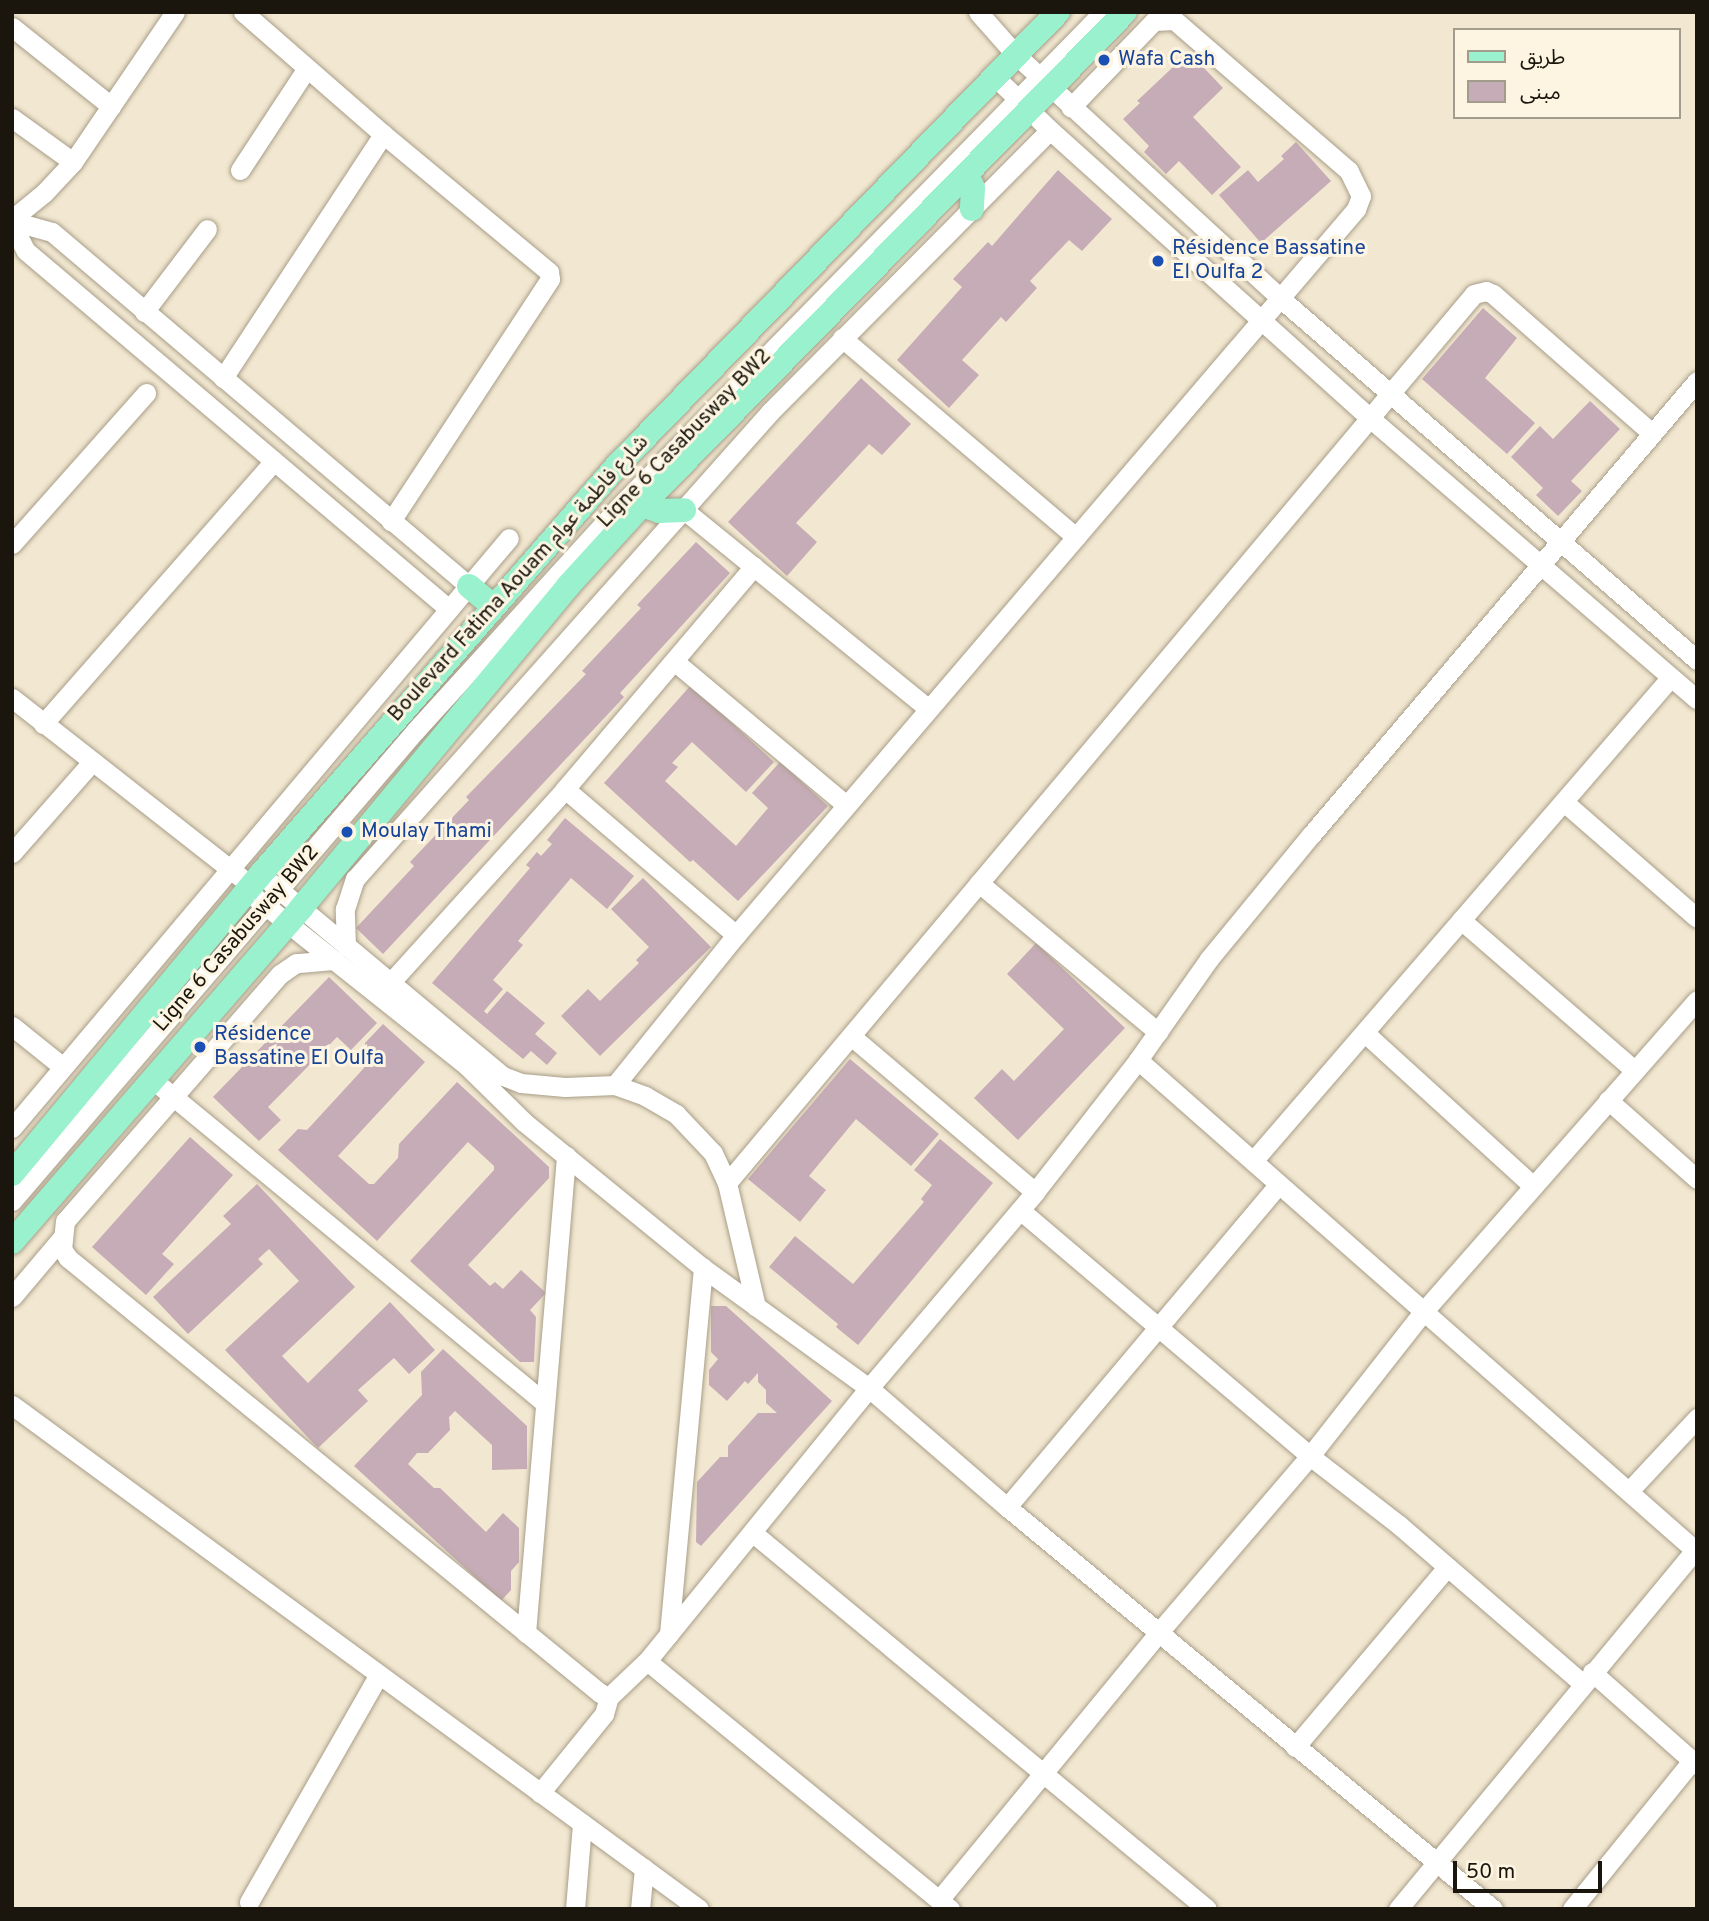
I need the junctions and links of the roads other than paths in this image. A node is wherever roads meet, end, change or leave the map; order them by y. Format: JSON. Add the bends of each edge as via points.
{"nodes":[{"id":1,"x":243,"y":12,"type":"edge"},
{"id":2,"x":978,"y":12,"type":"edge"},
{"id":3,"x":1058,"y":12,"type":"edge"},
{"id":4,"x":1094,"y":12,"type":"edge"},
{"id":5,"x":1103,"y":12,"type":"edge"},
{"id":6,"x":1125,"y":12,"type":"edge"},
{"id":7,"x":168,"y":15,"type":"edge"},
{"id":8,"x":12,"y":27,"type":"edge"},
{"id":9,"x":1015,"y":54,"type":"junction"},
{"id":10,"x":307,"y":68,"type":"junction"},
{"id":11,"x":994,"y":76,"type":"junction"},
{"id":12,"x":1043,"y":79,"type":"junction"},
{"id":13,"x":1021,"y":101,"type":"junction"},
{"id":14,"x":111,"y":106,"type":"junction"},
{"id":15,"x":1072,"y":107,"type":"junction"},
{"id":16,"x":12,"y":118,"type":"edge"},
{"id":17,"x":1050,"y":130,"type":"junction"},
{"id":18,"x":383,"y":134,"type":"junction"},
{"id":19,"x":73,"y":162,"type":"junction"},
{"id":20,"x":240,"y":170,"type":"dead end"},
{"id":21,"x":967,"y":174,"type":"junction"},
{"id":22,"x":972,"y":209,"type":"junction"},
{"id":23,"x":12,"y":221,"type":"edge"},
{"id":24,"x":207,"y":229,"type":"dead end"},
{"id":25,"x":1279,"y":297,"type":"junction"},
{"id":26,"x":144,"y":312,"type":"junction"},
{"id":27,"x":1259,"y":319,"type":"junction"},
{"id":28,"x":842,"y":338,"type":"junction"},
{"id":29,"x":223,"y":378,"type":"junction"},
{"id":30,"x":1697,"y":381,"type":"edge"},
{"id":31,"x":146,"y":393,"type":"dead end"},
{"id":32,"x":1390,"y":396,"type":"junction"},
{"id":33,"x":1371,"y":419,"type":"junction"},
{"id":34,"x":1652,"y":433,"type":"junction"},
{"id":35,"x":274,"y":461,"type":"junction"},
{"id":36,"x":642,"y":505,"type":"junction"},
{"id":37,"x":684,"y":510,"type":"junction"},
{"id":38,"x":391,"y":521,"type":"junction"},
{"id":39,"x":1076,"y":537,"type":"junction"},
{"id":40,"x":509,"y":538,"type":"dead end"},
{"id":41,"x":1561,"y":541,"type":"junction"},
{"id":42,"x":12,"y":544,"type":"edge"},
{"id":43,"x":1542,"y":564,"type":"junction"},
{"id":44,"x":754,"y":566,"type":"junction"},
{"id":45,"x":469,"y":586,"type":"junction"},
{"id":46,"x":492,"y":605,"type":"junction"},
{"id":47,"x":449,"y":609,"type":"junction"},
{"id":48,"x":1694,"y":653,"type":"edge"},
{"id":49,"x":674,"y":661,"type":"junction"},
{"id":50,"x":1670,"y":677,"type":"junction"},
{"id":51,"x":12,"y":698,"type":"edge"},
{"id":52,"x":1697,"y":699,"type":"edge"},
{"id":53,"x":928,"y":708,"type":"junction"},
{"id":54,"x":43,"y":724,"type":"junction"},
{"id":55,"x":91,"y":763,"type":"junction"},
{"id":56,"x":565,"y":789,"type":"junction"},
{"id":57,"x":1564,"y":802,"type":"junction"},
{"id":58,"x":846,"y":805,"type":"junction"},
{"id":59,"x":12,"y":853,"type":"edge"},
{"id":60,"x":230,"y":869,"type":"junction"},
{"id":61,"x":979,"y":883,"type":"junction"},
{"id":62,"x":262,"y":890,"type":"junction"},
{"id":63,"x":295,"y":916,"type":"junction"},
{"id":64,"x":1697,"y":918,"type":"edge"},
{"id":65,"x":1461,"y":920,"type":"junction"},
{"id":66,"x":736,"y":935,"type":"junction"},
{"id":67,"x":339,"y":953,"type":"junction"},
{"id":68,"x":390,"y":983,"type":"junction"},
{"id":69,"x":1697,"y":1000,"type":"edge"},
{"id":70,"x":12,"y":1026,"type":"edge"},
{"id":71,"x":1158,"y":1032,"type":"junction"},
{"id":72,"x":1366,"y":1034,"type":"junction"},
{"id":73,"x":851,"y":1035,"type":"junction"},
{"id":74,"x":1138,"y":1060,"type":"junction"},
{"id":75,"x":63,"y":1067,"type":"junction"},
{"id":76,"x":1634,"y":1070,"type":"junction"},
{"id":77,"x":153,"y":1080,"type":"junction"},
{"id":78,"x":615,"y":1085,"type":"junction"},
{"id":79,"x":174,"y":1097,"type":"junction"},
{"id":80,"x":1608,"y":1100,"type":"junction"},
{"id":81,"x":12,"y":1128,"type":"edge"},
{"id":82,"x":566,"y":1156,"type":"junction"},
{"id":83,"x":1253,"y":1161,"type":"junction"},
{"id":84,"x":12,"y":1174,"type":"edge"},
{"id":85,"x":1697,"y":1179,"type":"edge"},
{"id":86,"x":727,"y":1183,"type":"junction"},
{"id":87,"x":1278,"y":1185,"type":"junction"},
{"id":88,"x":1533,"y":1186,"type":"junction"},
{"id":89,"x":12,"y":1189,"type":"edge"},
{"id":90,"x":1035,"y":1192,"type":"junction"},
{"id":91,"x":12,"y":1201,"type":"edge"},
{"id":92,"x":1020,"y":1210,"type":"junction"},
{"id":93,"x":61,"y":1239,"type":"junction"},
{"id":94,"x":12,"y":1242,"type":"edge"},
{"id":95,"x":702,"y":1268,"type":"junction"},
{"id":96,"x":12,"y":1297,"type":"edge"},
{"id":97,"x":756,"y":1307,"type":"junction"},
{"id":98,"x":1423,"y":1312,"type":"junction"},
{"id":99,"x":1157,"y":1326,"type":"junction"},
{"id":100,"x":869,"y":1388,"type":"junction"},
{"id":101,"x":545,"y":1403,"type":"junction"},
{"id":102,"x":12,"y":1405,"type":"edge"},
{"id":103,"x":1697,"y":1418,"type":"edge"},
{"id":104,"x":1310,"y":1456,"type":"junction"},
{"id":105,"x":1629,"y":1491,"type":"junction"},
{"id":106,"x":1007,"y":1507,"type":"junction"},
{"id":107,"x":753,"y":1533,"type":"junction"},
{"id":108,"x":1696,"y":1551,"type":"edge"},
{"id":109,"x":1446,"y":1568,"type":"junction"},
{"id":110,"x":1158,"y":1632,"type":"junction"},
{"id":111,"x":526,"y":1633,"type":"junction"},
{"id":112,"x":669,"y":1634,"type":"junction"},
{"id":113,"x":648,"y":1661,"type":"junction"},
{"id":114,"x":379,"y":1674,"type":"junction"},
{"id":115,"x":1587,"y":1677,"type":"junction"},
{"id":116,"x":609,"y":1697,"type":"junction"},
{"id":117,"x":1295,"y":1746,"type":"junction"},
{"id":118,"x":1694,"y":1763,"type":"edge"},
{"id":119,"x":1045,"y":1773,"type":"junction"},
{"id":120,"x":540,"y":1793,"type":"junction"},
{"id":121,"x":582,"y":1823,"type":"junction"},
{"id":122,"x":1438,"y":1863,"type":"junction"},
{"id":123,"x":643,"y":1868,"type":"junction"},
{"id":124,"x":249,"y":1902,"type":"dead end"},
{"id":125,"x":944,"y":1904,"type":"edge"},
{"id":126,"x":575,"y":1909,"type":"edge"},
{"id":127,"x":640,"y":1909,"type":"edge"},
{"id":128,"x":699,"y":1909,"type":"edge"},
{"id":129,"x":1207,"y":1909,"type":"edge"},
{"id":130,"x":1398,"y":1909,"type":"edge"},
{"id":131,"x":1493,"y":1909,"type":"edge"},
{"id":132,"x":1572,"y":1909,"type":"edge"}],
"edges":[{"from":1,"to":10,"type":"street"},
{"from":2,"to":9,"type":"street"},
{"from":3,"to":9,"type":"main road","name":"Boulevard Fatima Aouam شارع فاطمة عوام"},
{"from":4,"to":12,"type":"street"},
{"from":5,"to":12,"type":"street"},
{"from":6,"to":12,"type":"main road"},
{"from":7,"to":14,"type":"street"},
{"from":8,"to":14,"type":"street"},
{"from":9,"to":11,"type":"main road","name":"Boulevard Fatima Aouam شارع فاطمة عوام"},
{"from":9,"to":12,"type":"street"},
{"from":10,"to":18,"type":"street"},
{"from":10,"to":20,"type":"street"},
{"from":11,"to":13,"type":"street"},
{"from":11,"to":46,"type":"main road","name":"Boulevard Fatima Aouam شارع فاطمة عوام","via":[[615,468]]},
{"from":12,"to":13,"type":"main road","name":"Boulevard Fatima Aouam شارع فاطمة عوام"},
{"from":12,"to":15,"type":"street"},
{"from":13,"to":17,"type":"street"},
{"from":13,"to":21,"type":"main road","name":"Boulevard Fatima Aouam شارع فاطمة عوام"},
{"from":13,"to":62,"type":"street","name":"Ligne 6 Casabusway BW2","via":[[618,508],[415,731]]},
{"from":14,"to":19,"type":"street"},
{"from":15,"to":25,"type":"street"},
{"from":15,"to":25,"type":"street","via":[[1154,21],[1167,18],[1349,172],[1361,196],[1356,209]]},
{"from":16,"to":19,"type":"street"},
{"from":17,"to":22,"type":"street"},
{"from":17,"to":27,"type":"street"},
{"from":18,"to":29,"type":"street"},
{"from":18,"to":38,"type":"street","via":[[549,272],[550,279]]},
{"from":19,"to":23,"type":"street"},
{"from":21,"to":22,"type":"main road"},
{"from":21,"to":36,"type":"main road","name":"Boulevard Fatima Aouam شارع فاطمة عوام"},
{"from":22,"to":28,"type":"street"},
{"from":23,"to":26,"type":"street","via":[[52,232]]},
{"from":23,"to":35,"type":"street","via":[[26,251]]},
{"from":24,"to":26,"type":"street"},
{"from":25,"to":27,"type":"street"},
{"from":25,"to":32,"type":"street"},
{"from":26,"to":29,"type":"street"},
{"from":27,"to":33,"type":"street"},
{"from":27,"to":39,"type":"street"},
{"from":28,"to":37,"type":"street"},
{"from":28,"to":39,"type":"street"},
{"from":29,"to":38,"type":"street"},
{"from":30,"to":34,"type":"street"},
{"from":31,"to":42,"type":"street"},
{"from":32,"to":33,"type":"street"},
{"from":32,"to":34,"type":"street","via":[[1474,294],[1486,291]]},
{"from":32,"to":41,"type":"street"},
{"from":33,"to":43,"type":"street"},
{"from":33,"to":61,"type":"street"},
{"from":34,"to":41,"type":"street"},
{"from":35,"to":47,"type":"street"},
{"from":35,"to":54,"type":"street"},
{"from":36,"to":37,"type":"main road","via":[[668,512]]},
{"from":36,"to":63,"type":"main road","name":"Boulevard Fatima Aouam شارع فاطمة عوام","via":[[568,586]]},
{"from":37,"to":44,"type":"street"},
{"from":37,"to":67,"type":"street","via":[[355,879]]},
{"from":38,"to":45,"type":"street"},
{"from":39,"to":53,"type":"street"},
{"from":40,"to":45,"type":"street"},
{"from":41,"to":43,"type":"street"},
{"from":41,"to":48,"type":"street"},
{"from":43,"to":50,"type":"street"},
{"from":43,"to":71,"type":"street","via":[[1234,928]]},
{"from":44,"to":49,"type":"street"},
{"from":44,"to":53,"type":"street"},
{"from":45,"to":46,"type":"main road"},
{"from":45,"to":47,"type":"street"},
{"from":46,"to":62,"type":"main road","name":"Boulevard Fatima Aouam شارع فاطمة عوام"},
{"from":47,"to":60,"type":"street"},
{"from":49,"to":56,"type":"street"},
{"from":49,"to":58,"type":"street"},
{"from":50,"to":52,"type":"street"},
{"from":50,"to":57,"type":"street"},
{"from":51,"to":54,"type":"street"},
{"from":53,"to":58,"type":"street"},
{"from":54,"to":55,"type":"street"},
{"from":55,"to":59,"type":"street"},
{"from":55,"to":60,"type":"street"},
{"from":56,"to":66,"type":"street"},
{"from":56,"to":68,"type":"street"},
{"from":57,"to":64,"type":"street"},
{"from":57,"to":65,"type":"street"},
{"from":58,"to":66,"type":"street"},
{"from":60,"to":62,"type":"street"},
{"from":60,"to":75,"type":"street"},
{"from":61,"to":71,"type":"street"},
{"from":61,"to":73,"type":"street"},
{"from":62,"to":63,"type":"street"},
{"from":62,"to":84,"type":"main road","name":"Boulevard Fatima Aouam شارع فاطمة عوام"},
{"from":62,"to":89,"type":"street","name":"Ligne 6 Casabusway BW2"},
{"from":62,"to":91,"type":"street","name":"Ligne 6 Casabusway BW2"},
{"from":63,"to":67,"type":"street"},
{"from":63,"to":77,"type":"main road","name":"Boulevard Fatima Aouam شارع فاطمة عوام"},
{"from":65,"to":72,"type":"street"},
{"from":65,"to":76,"type":"street"},
{"from":66,"to":78,"type":"street"},
{"from":67,"to":68,"type":"street"},
{"from":67,"to":79,"type":"street","via":[[296,963],[280,974]]},
{"from":67,"to":82,"type":"street"},
{"from":68,"to":78,"type":"street","via":[[503,1076],[521,1083],[565,1087]]},
{"from":69,"to":76,"type":"street"},
{"from":70,"to":75,"type":"street"},
{"from":71,"to":74,"type":"street"},
{"from":72,"to":83,"type":"street"},
{"from":72,"to":88,"type":"street"},
{"from":73,"to":86,"type":"street"},
{"from":73,"to":90,"type":"street"},
{"from":74,"to":83,"type":"street"},
{"from":74,"to":90,"type":"street"},
{"from":75,"to":81,"type":"street"},
{"from":76,"to":80,"type":"street"},
{"from":77,"to":79,"type":"street"},
{"from":77,"to":94,"type":"main road","name":"Boulevard Fatima Aouam شارع فاطمة عوام"},
{"from":78,"to":86,"type":"street","via":[[676,1114],[713,1153]]},
{"from":79,"to":93,"type":"street","via":[[65,1221]]},
{"from":79,"to":101,"type":"street"},
{"from":80,"to":85,"type":"street"},
{"from":80,"to":88,"type":"street"},
{"from":82,"to":95,"type":"street"},
{"from":82,"to":101,"type":"street"},
{"from":83,"to":87,"type":"street"},
{"from":86,"to":97,"type":"street"},
{"from":87,"to":98,"type":"street"},
{"from":87,"to":99,"type":"street"},
{"from":88,"to":98,"type":"street"},
{"from":90,"to":92,"type":"street"},
{"from":92,"to":99,"type":"street"},
{"from":92,"to":100,"type":"street"},
{"from":93,"to":96,"type":"street"},
{"from":93,"to":111,"type":"street","via":[[68,1258]]},
{"from":95,"to":97,"type":"street"},
{"from":95,"to":112,"type":"street"},
{"from":97,"to":100,"type":"street"},
{"from":98,"to":104,"type":"street"},
{"from":98,"to":105,"type":"street"},
{"from":99,"to":104,"type":"street"},
{"from":99,"to":106,"type":"street"},
{"from":100,"to":106,"type":"street"},
{"from":100,"to":107,"type":"street"},
{"from":101,"to":111,"type":"street"},
{"from":102,"to":114,"type":"street"},
{"from":103,"to":105,"type":"street"},
{"from":104,"to":109,"type":"street"},
{"from":104,"to":110,"type":"street"},
{"from":105,"to":108,"type":"street"},
{"from":106,"to":110,"type":"street"},
{"from":107,"to":112,"type":"street"},
{"from":107,"to":119,"type":"street"},
{"from":108,"to":115,"type":"street"},
{"from":109,"to":115,"type":"street"},
{"from":109,"to":117,"type":"street"},
{"from":110,"to":117,"type":"street"},
{"from":110,"to":119,"type":"street"},
{"from":111,"to":116,"type":"street"},
{"from":112,"to":113,"type":"street"},
{"from":113,"to":116,"type":"street"},
{"from":113,"to":125,"type":"street"},
{"from":114,"to":120,"type":"street"},
{"from":114,"to":124,"type":"street"},
{"from":115,"to":118,"type":"street"},
{"from":115,"to":122,"type":"street"},
{"from":116,"to":120,"type":"street","via":[[604,1714]]},
{"from":117,"to":122,"type":"street"},
{"from":118,"to":132,"type":"street"},
{"from":119,"to":125,"type":"street"},
{"from":119,"to":129,"type":"street"},
{"from":120,"to":121,"type":"street"},
{"from":121,"to":123,"type":"street"},
{"from":121,"to":126,"type":"street"},
{"from":122,"to":130,"type":"street"},
{"from":122,"to":131,"type":"street"},
{"from":123,"to":127,"type":"street"},
{"from":123,"to":128,"type":"street"}]}
